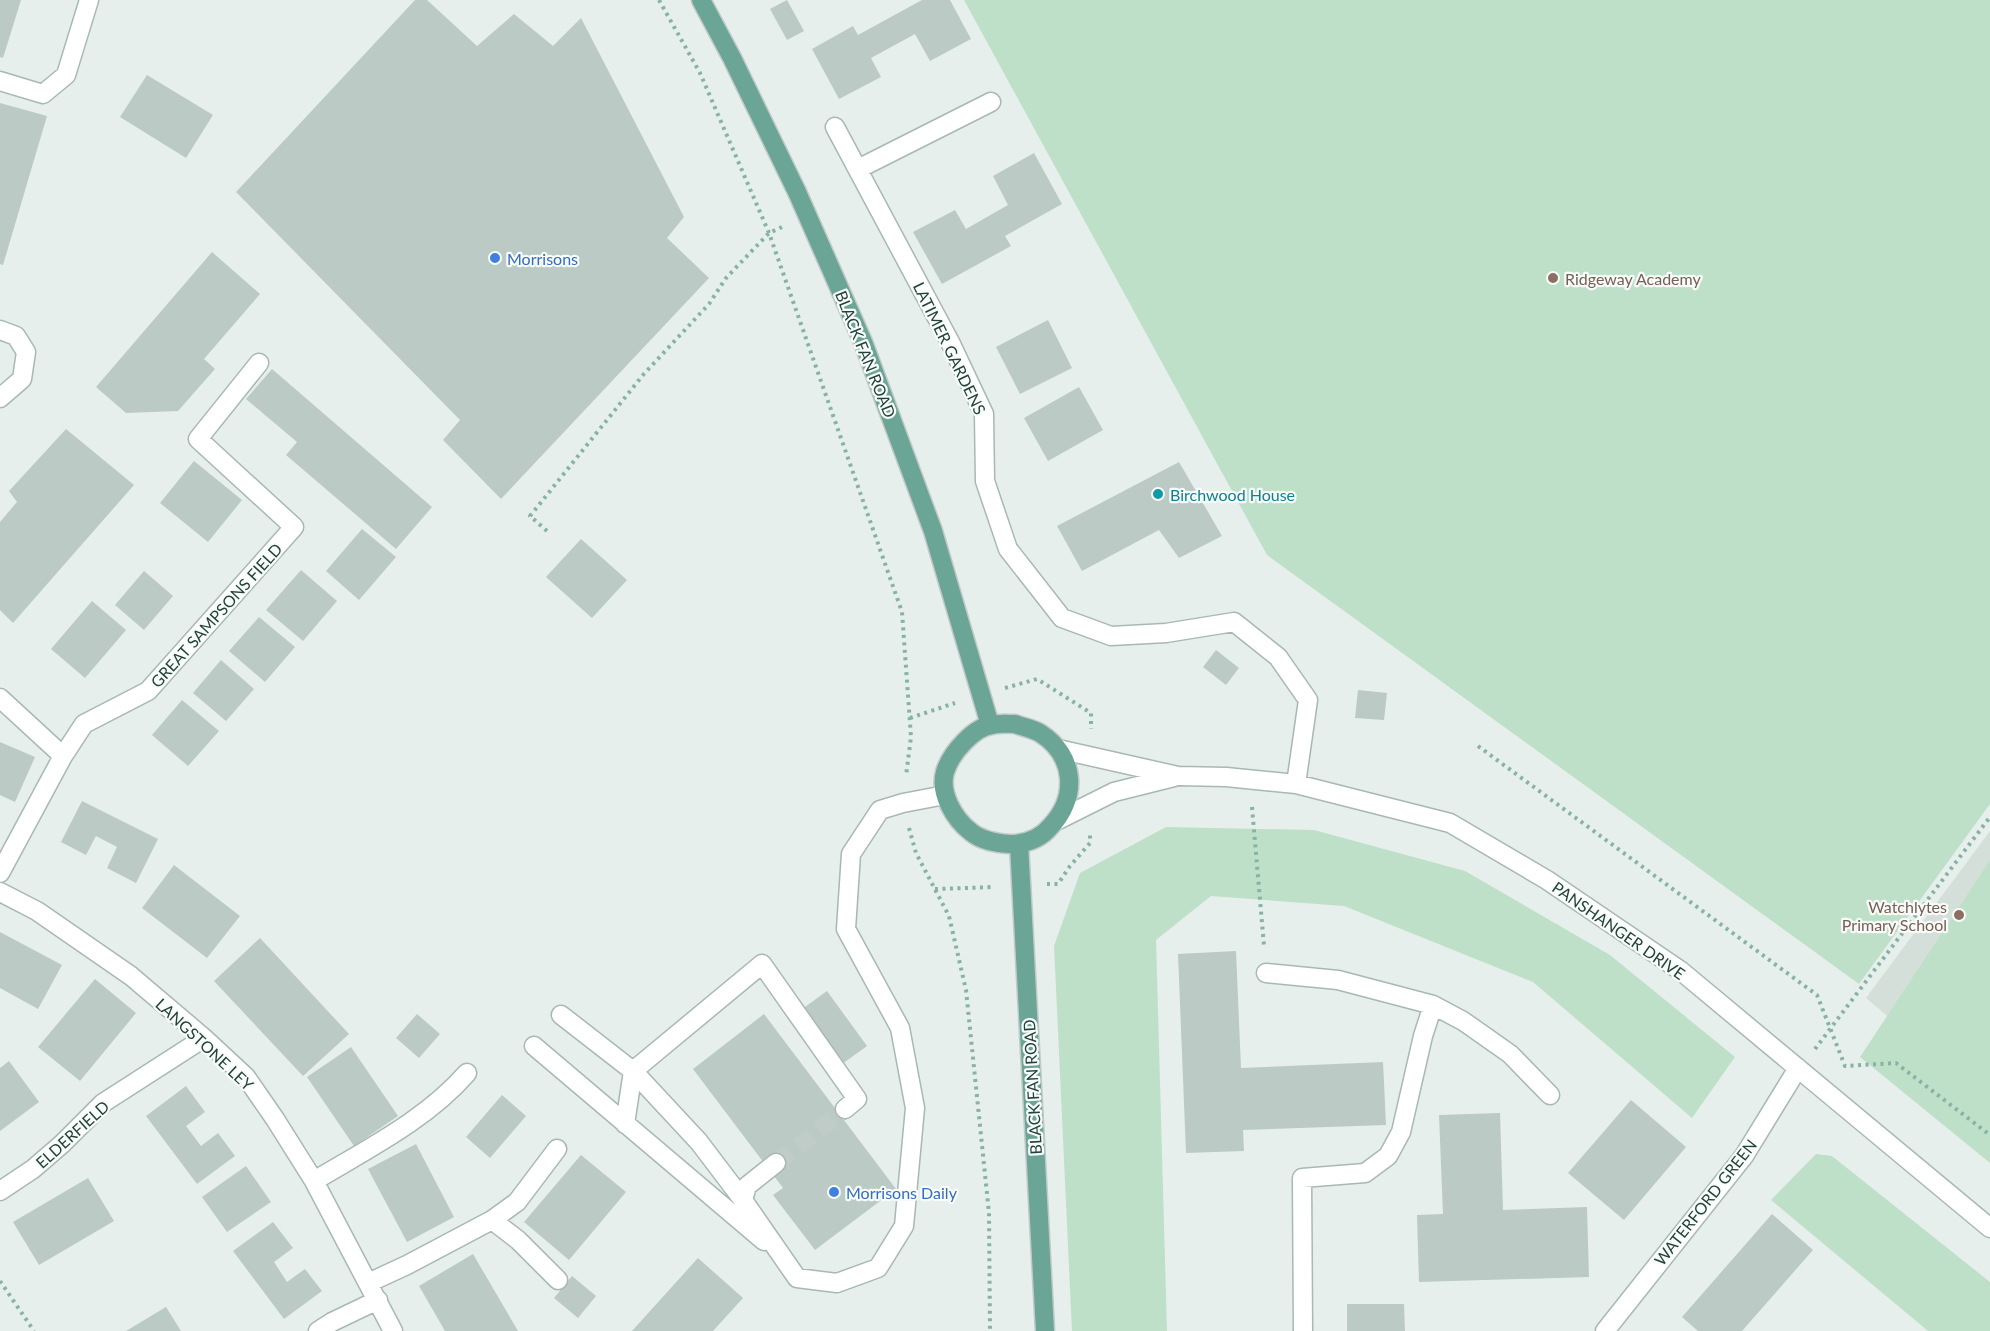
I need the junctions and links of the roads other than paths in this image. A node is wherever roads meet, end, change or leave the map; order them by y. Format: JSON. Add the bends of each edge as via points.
{"nodes":[{"id":1,"x":89,"y":0,"type":"edge"},
{"id":2,"x":701,"y":0,"type":"edge"},
{"id":3,"x":0,"y":81,"type":"edge"},
{"id":4,"x":992,"y":102,"type":"dead end"},
{"id":5,"x":835,"y":127,"type":"dead end"},
{"id":6,"x":858,"y":169,"type":"junction"},
{"id":7,"x":0,"y":330,"type":"edge"},
{"id":8,"x":259,"y":363,"type":"dead end"},
{"id":9,"x":0,"y":398,"type":"edge"},
{"id":10,"x":0,"y":698,"type":"edge"},
{"id":11,"x":990,"y":724,"type":"junction"},
{"id":12,"x":1058,"y":749,"type":"junction"},
{"id":13,"x":63,"y":756,"type":"junction"},
{"id":14,"x":1178,"y":776,"type":"junction"},
{"id":15,"x":1296,"y":784,"type":"junction"},
{"id":16,"x":945,"y":795,"type":"junction"},
{"id":17,"x":1058,"y":820,"type":"junction"},
{"id":18,"x":1019,"y":844,"type":"junction"},
{"id":19,"x":0,"y":873,"type":"edge"},
{"id":20,"x":0,"y":892,"type":"edge"},
{"id":21,"x":1266,"y":973,"type":"road end"},
{"id":22,"x":1433,"y":1005,"type":"junction"},
{"id":23,"x":561,"y":1015,"type":"dead end"},
{"id":24,"x":204,"y":1038,"type":"junction"},
{"id":25,"x":534,"y":1047,"type":"dead end"},
{"id":26,"x":1799,"y":1068,"type":"junction"},
{"id":27,"x":633,"y":1071,"type":"junction"},
{"id":28,"x":467,"y":1073,"type":"dead end"},
{"id":29,"x":1550,"y":1095,"type":"dead end"},
{"id":30,"x":844,"y":1109,"type":"tunnel mouth"},
{"id":31,"x":625,"y":1124,"type":"junction"},
{"id":32,"x":557,"y":1149,"type":"dead end"},
{"id":33,"x":776,"y":1163,"type":"tunnel mouth"},
{"id":34,"x":314,"y":1181,"type":"junction"},
{"id":35,"x":0,"y":1191,"type":"edge"},
{"id":36,"x":743,"y":1200,"type":"junction"},
{"id":37,"x":492,"y":1220,"type":"junction"},
{"id":38,"x":1990,"y":1228,"type":"edge"},
{"id":39,"x":783,"y":1258,"type":"junction"},
{"id":40,"x":558,"y":1280,"type":"dead end"},
{"id":41,"x":368,"y":1283,"type":"junction"},
{"id":42,"x":378,"y":1300,"type":"junction"},
{"id":43,"x":1610,"y":1329,"type":"edge"},
{"id":44,"x":318,"y":1331,"type":"edge"},
{"id":45,"x":393,"y":1331,"type":"edge"},
{"id":46,"x":1045,"y":1331,"type":"edge"},
{"id":47,"x":1303,"y":1331,"type":"edge"}],
"edges":[{"from":1,"to":3,"type":"street","via":[[66,75],[43,94]]},
{"from":2,"to":11,"type":"main road","name":"BLACK FAN ROAD","via":[[807,215],[863,342],[933,531]]},
{"from":4,"to":6,"type":"street"},
{"from":5,"to":6,"type":"street","name":"LATIMER GARDENS"},
{"from":6,"to":15,"type":"street","name":"LATIMER GARDENS","via":[[984,414],[985,481],[1008,549],[1062,618],[1111,636],[1167,633],[1234,622],[1278,657],[1308,700]]},
{"from":7,"to":9,"type":"street","via":[[16,336],[26,352],[22,379]]},
{"from":8,"to":13,"type":"street","name":"GREAT SAMPSONS FIELD","via":[[198,439],[294,527],[148,691],[84,724]]},
{"from":10,"to":13,"type":"street"},
{"from":11,"to":12,"type":"main road","via":[[1015,724],[1040,733]]},
{"from":11,"to":16,"type":"main road","via":[[954,752],[945,773]]},
{"from":12,"to":14,"type":"street","name":"PANSHANGER DRIVE"},
{"from":12,"to":17,"type":"main road","via":[[1070,774],[1069,796]]},
{"from":13,"to":19,"type":"street","name":"GREAT SAMPSONS FIELD"},
{"from":14,"to":15,"type":"street","name":"PANSHANGER DRIVE"},
{"from":14,"to":17,"type":"street","name":"PANSHANGER DRIVE","via":[[1114,792]]},
{"from":15,"to":26,"type":"street","name":"PANSHANGER DRIVE","via":[[1450,823],[1547,880],[1681,971]]},
{"from":16,"to":18,"type":"main road","via":[[956,817],[971,832],[994,843]]},
{"from":16,"to":39,"type":"street","via":[[880,810],[851,854],[846,929],[900,1028],[915,1108],[904,1226],[878,1268],[837,1283],[797,1278]]},
{"from":17,"to":18,"type":"main road","via":[[1042,836]]},
{"from":18,"to":46,"type":"main road","name":"BLACK FAN ROAD"},
{"from":20,"to":24,"type":"street","name":"LANGSTONE LEY","via":[[37,911],[131,976]]},
{"from":21,"to":22,"type":"street","via":[[1338,980]]},
{"from":22,"to":29,"type":"street","via":[[1510,1054]]},
{"from":22,"to":47,"type":"street","via":[[1401,1132],[1388,1156],[1365,1173],[1302,1178]]},
{"from":23,"to":27,"type":"street"},
{"from":24,"to":34,"type":"street","name":"LANGSTONE LEY","via":[[246,1077]]},
{"from":24,"to":35,"type":"street","name":"ELDERFIELD","via":[[103,1103],[33,1169]]},
{"from":25,"to":31,"type":"street"},
{"from":26,"to":38,"type":"street","name":"PANSHANGER DRIVE"},
{"from":26,"to":43,"type":"street","name":"WATERFORD GREEN","via":[[1744,1156]]},
{"from":27,"to":30,"type":"street","via":[[762,964],[856,1099]]},
{"from":27,"to":31,"type":"street"},
{"from":27,"to":36,"type":"street","via":[[699,1142]]},
{"from":28,"to":34,"type":"street","via":[[412,1122]]},
{"from":31,"to":39,"type":"street"},
{"from":32,"to":37,"type":"street","via":[[518,1202]]},
{"from":33,"to":36,"type":"street","via":[[747,1186]]},
{"from":34,"to":41,"type":"street","name":"LANGSTONE LEY"},
{"from":36,"to":39,"type":"street"},
{"from":37,"to":40,"type":"street"},
{"from":37,"to":41,"type":"street"},
{"from":41,"to":42,"type":"street","name":"LANGSTONE LEY"},
{"from":42,"to":44,"type":"street"},
{"from":42,"to":45,"type":"street","name":"LANGSTONE LEY"}]}
